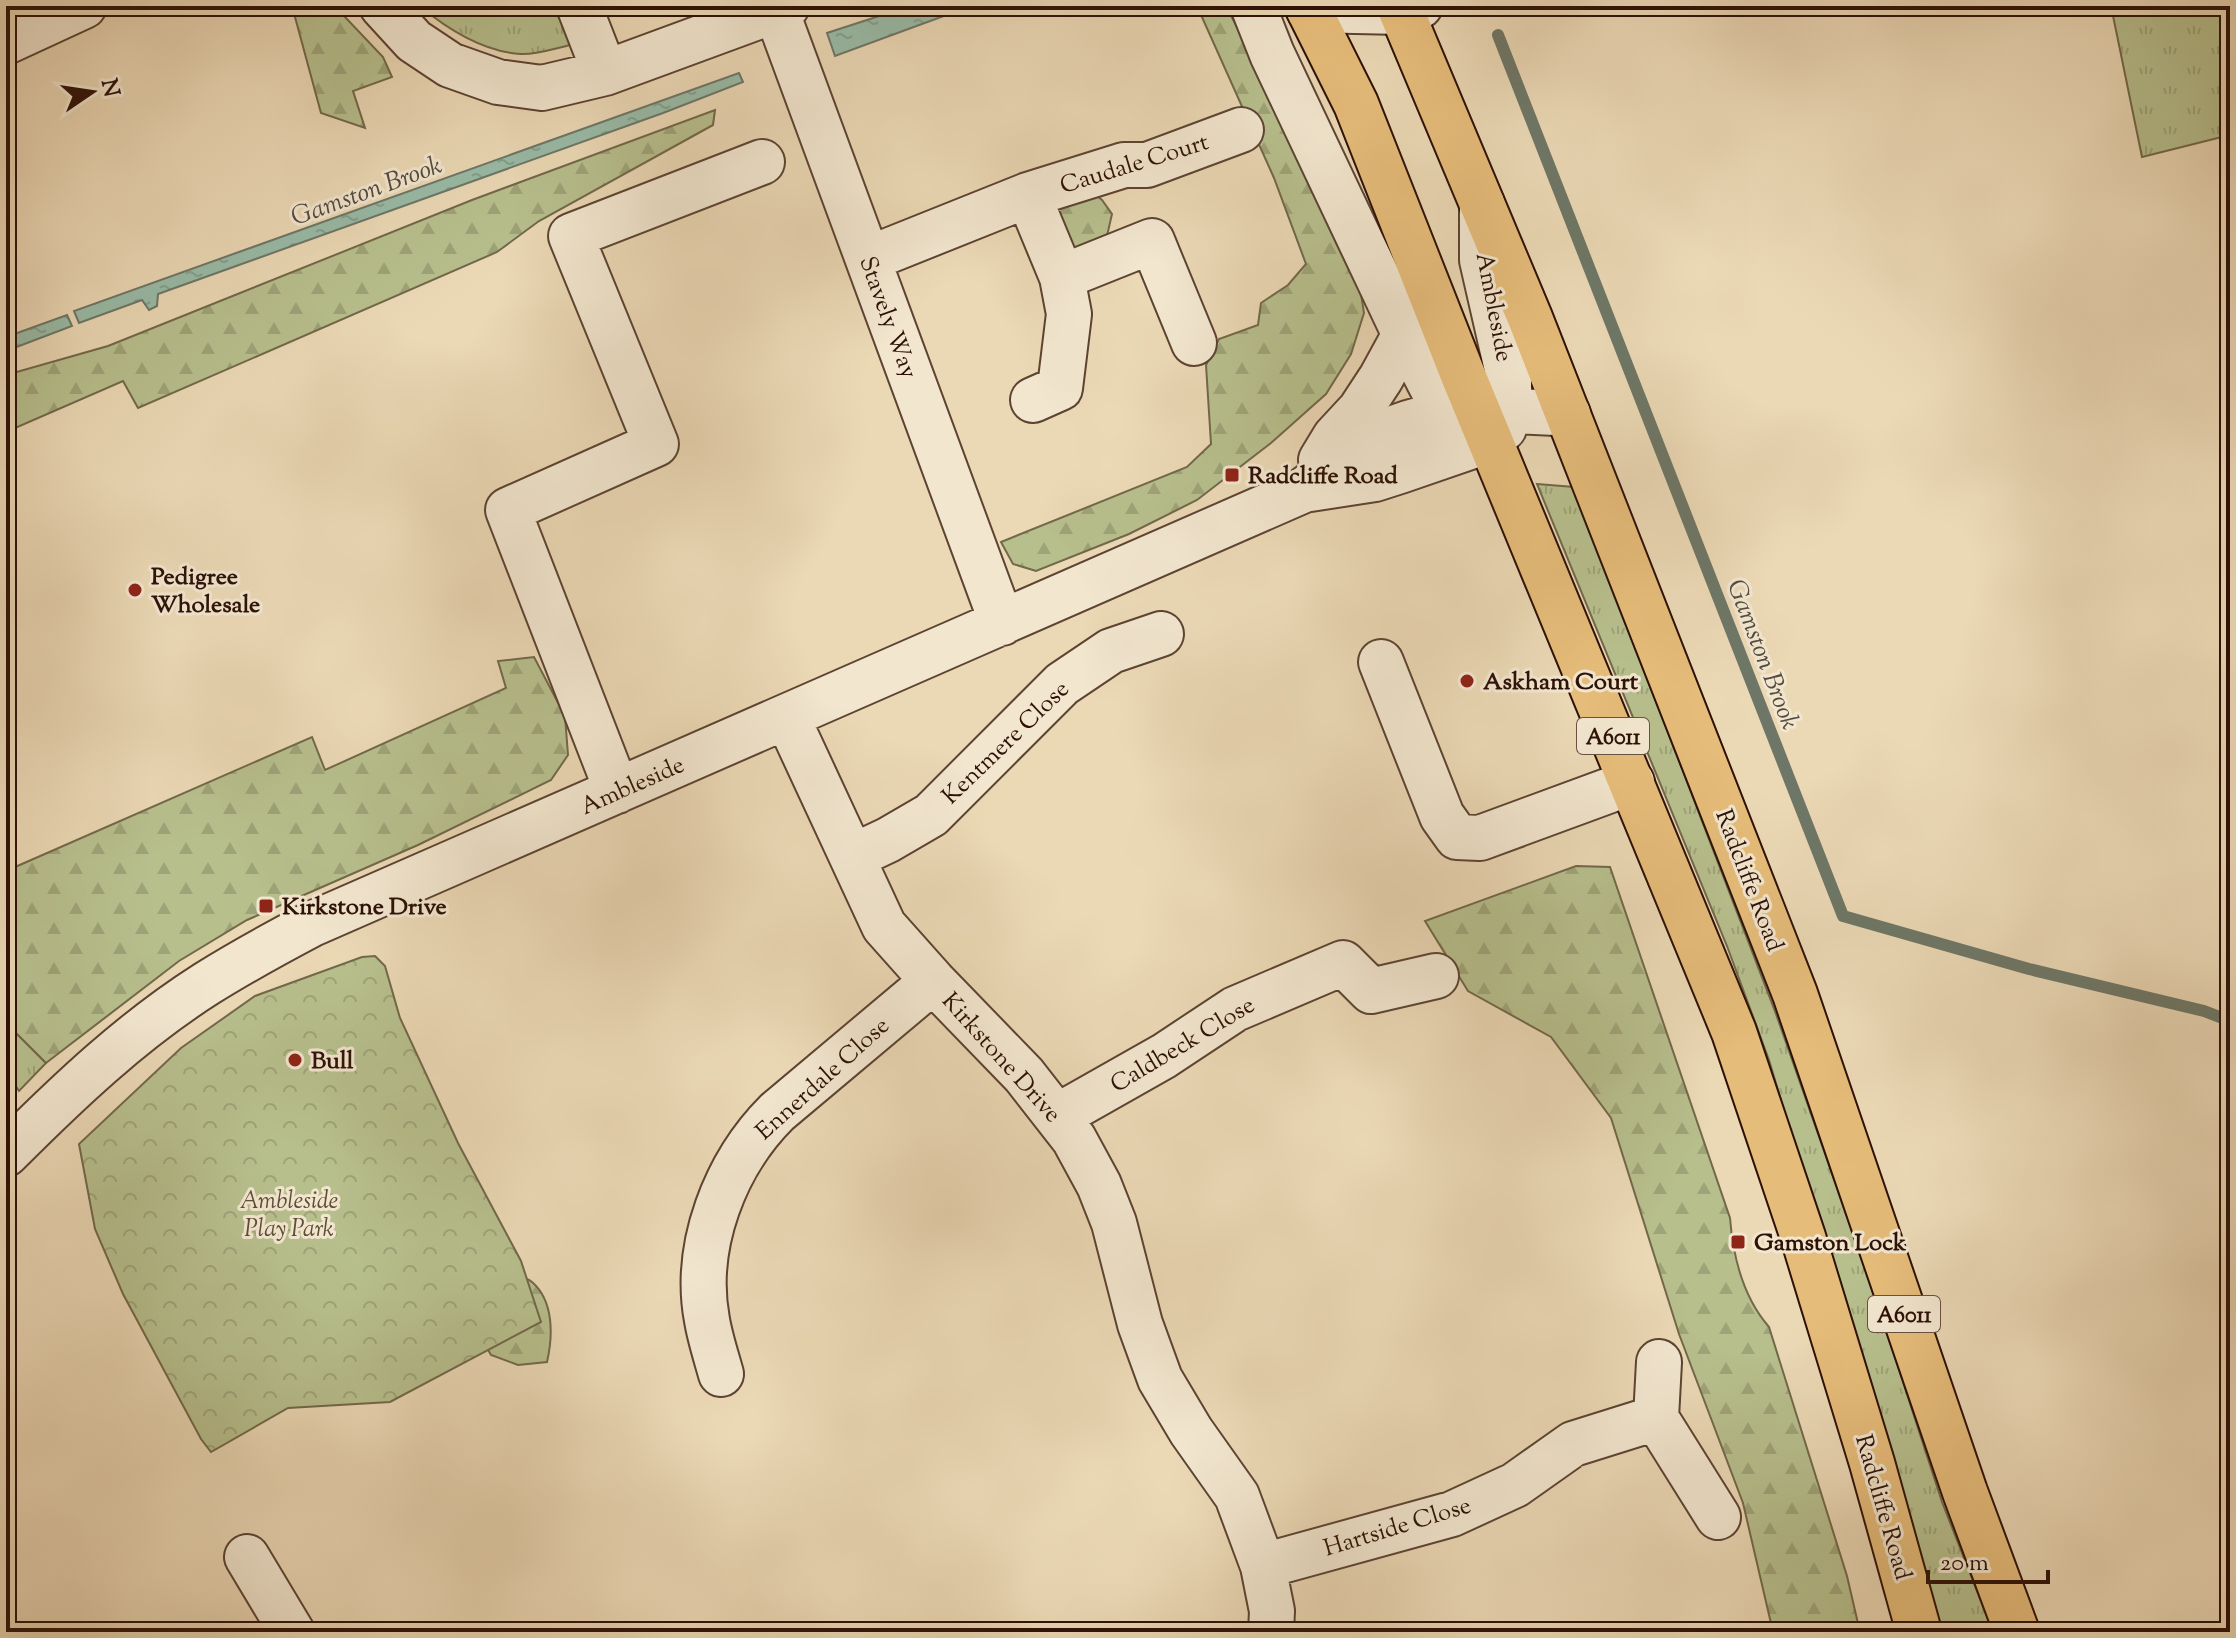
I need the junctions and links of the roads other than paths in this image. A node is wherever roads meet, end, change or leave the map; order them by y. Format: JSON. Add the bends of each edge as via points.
{"nodes":[{"id":1,"x":84,"y":6,"type":"edge"},
{"id":2,"x":382,"y":6,"type":"edge"},
{"id":3,"x":579,"y":6,"type":"edge"},
{"id":4,"x":1253,"y":6,"type":"edge"},
{"id":5,"x":1310,"y":7,"type":"edge"},
{"id":6,"x":781,"y":8,"type":"edge"},
{"id":7,"x":1407,"y":8,"type":"edge"},
{"id":8,"x":6,"y":42,"type":"edge"},
{"id":9,"x":605,"y":73,"type":"junction"},
{"id":10,"x":1241,"y":130,"type":"dead end"},
{"id":11,"x":762,"y":162,"type":"dead end"},
{"id":12,"x":1028,"y":195,"type":"junction"},
{"id":13,"x":1482,"y":204,"type":"junction"},
{"id":14,"x":868,"y":259,"type":"junction"},
{"id":15,"x":1062,"y":277,"type":"junction"},
{"id":16,"x":1430,"y":290,"type":"junction"},
{"id":17,"x":1405,"y":335,"type":"junction"},
{"id":18,"x":1194,"y":343,"type":"dead end"},
{"id":19,"x":1033,"y":400,"type":"dead end"},
{"id":20,"x":1568,"y":414,"type":"junction"},
{"id":21,"x":1481,"y":419,"type":"junction"},
{"id":22,"x":1304,"y":490,"type":"junction"},
{"id":23,"x":1002,"y":623,"type":"junction"},
{"id":24,"x":1161,"y":634,"type":"dead end"},
{"id":25,"x":1381,"y":662,"type":"dead end"},
{"id":26,"x":787,"y":717,"type":"junction"},
{"id":27,"x":1632,"y":782,"type":"junction"},
{"id":28,"x":617,"y":791,"type":"junction"},
{"id":29,"x":852,"y":857,"type":"junction"},
{"id":30,"x":1436,"y":976,"type":"dead end"},
{"id":31,"x":933,"y":981,"type":"junction"},
{"id":32,"x":1058,"y":1116,"type":"junction"},
{"id":33,"x":6,"y":1154,"type":"edge"},
{"id":34,"x":1659,"y":1362,"type":"dead end"},
{"id":35,"x":721,"y":1374,"type":"dead end"},
{"id":36,"x":1656,"y":1418,"type":"junction"},
{"id":37,"x":1718,"y":1517,"type":"dead end"},
{"id":38,"x":247,"y":1557,"type":"dead end"},
{"id":39,"x":1263,"y":1566,"type":"junction"},
{"id":40,"x":292,"y":1632,"type":"edge"},
{"id":41,"x":1271,"y":1632,"type":"edge"},
{"id":42,"x":1919,"y":1632,"type":"edge"},
{"id":43,"x":2017,"y":1632,"type":"edge"}],
"edges":[{"from":1,"to":8,"type":"street"},
{"from":2,"to":9,"type":"street","name":"Stavely Way","via":[[414,41],[450,65],[486,79],[542,88]]},
{"from":3,"to":9,"type":"street"},
{"from":4,"to":17,"type":"street","name":"Radcliffe Road"},
{"from":5,"to":7,"type":"street"},
{"from":5,"to":16,"type":"highway","name":"Radcliffe Road","number":"A6011","via":[[1356,104]]},
{"from":6,"to":9,"type":"street","name":"Stavely Way"},
{"from":6,"to":14,"type":"street","name":"Stavely Way"},
{"from":7,"to":13,"type":"highway","name":"Radcliffe Road","number":"A6011"},
{"from":10,"to":12,"type":"street","name":"Caudale Court","via":[[1147,165],[1124,165]]},
{"from":11,"to":28,"type":"street","via":[[571,236],[656,444],[508,510]]},
{"from":12,"to":14,"type":"street","name":"Caudale Court"},
{"from":12,"to":15,"type":"street","name":"Caudale Court"},
{"from":13,"to":20,"type":"highway","name":"Radcliffe Road","number":"A6011"},
{"from":13,"to":21,"type":"street","name":"Ambleside","via":[[1482,260],[1509,378]]},
{"from":14,"to":23,"type":"street","name":"Stavely Way"},
{"from":15,"to":18,"type":"street","via":[[1152,241]]},
{"from":15,"to":19,"type":"street","name":"Caudale Court","via":[[1069,314],[1060,388]]},
{"from":16,"to":17,"type":"street"},
{"from":16,"to":21,"type":"highway","name":"Radcliffe Road","number":"A6011"},
{"from":17,"to":21,"type":"street","name":"Radcliffe Road"},
{"from":17,"to":22,"type":"street"},
{"from":20,"to":21,"type":"street","name":"Ambleside"},
{"from":20,"to":43,"type":"highway","name":"Radcliffe Road","number":"A6011","via":[[1795,994]]},
{"from":21,"to":22,"type":"street","name":"Ambleside","via":[[1375,479]]},
{"from":21,"to":27,"type":"highway","name":"Radcliffe Road","number":"A6011"},
{"from":22,"to":23,"type":"street","name":"Ambleside"},
{"from":23,"to":26,"type":"street","name":"Ambleside"},
{"from":24,"to":29,"type":"street","name":"Kentmere Close","via":[[1111,651],[1062,684],[931,815]]},
{"from":25,"to":27,"type":"street","via":[[1442,816],[1457,837],[1480,838]]},
{"from":26,"to":28,"type":"street","name":"Ambleside"},
{"from":26,"to":29,"type":"street","name":"Kirkstone Drive"},
{"from":27,"to":42,"type":"highway","name":"Radcliffe Road","number":"A6011","via":[[1739,1047],[1803,1237]]},
{"from":28,"to":33,"type":"street","name":"Ambleside","via":[[312,924],[204,985],[73,1089]]},
{"from":29,"to":31,"type":"street","name":"Kirkstone Drive","via":[[884,926]]},
{"from":30,"to":32,"type":"street","name":"Caldbeck Close","via":[[1371,991],[1343,963],[1235,1009]]},
{"from":31,"to":32,"type":"street","name":"Kirkstone Drive"},
{"from":31,"to":35,"type":"street","name":"Ennerdale Close","via":[[777,1112],[741,1156],[707,1250],[707,1319]]},
{"from":32,"to":39,"type":"street","name":"Kirkstone Drive","via":[[1099,1185],[1114,1223],[1160,1379],[1237,1496]]},
{"from":34,"to":36,"type":"street"},
{"from":36,"to":37,"type":"street"},
{"from":36,"to":39,"type":"street","name":"Hartside Close","via":[[1573,1444],[1515,1485],[1452,1514]]},
{"from":38,"to":40,"type":"street"},
{"from":39,"to":41,"type":"street","name":"Kirkstone Drive"}]}
